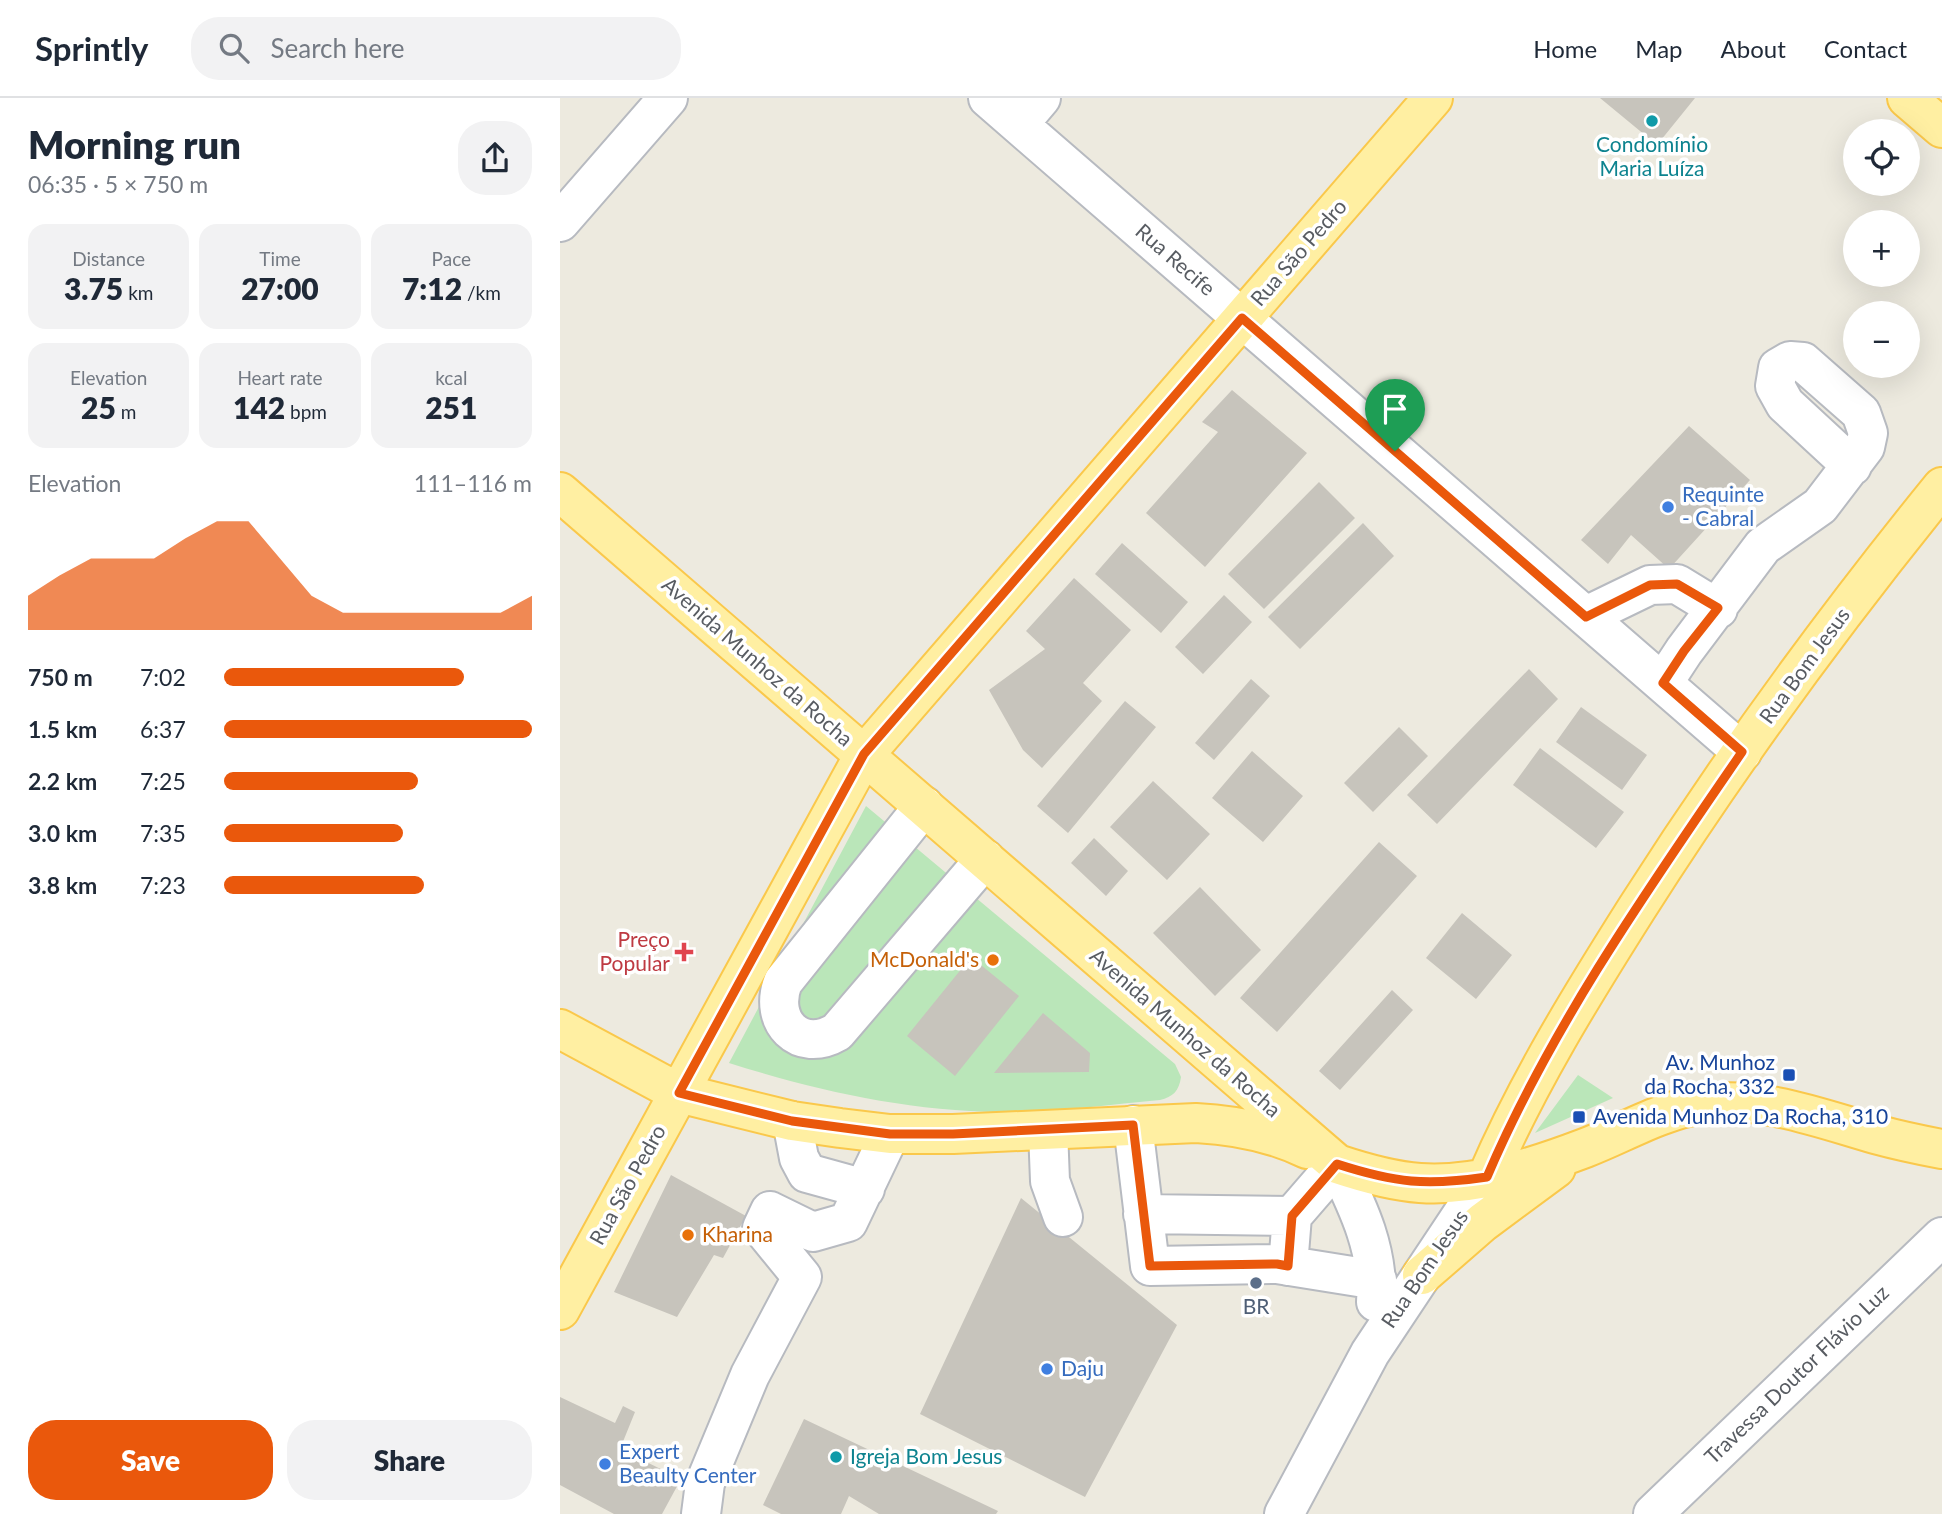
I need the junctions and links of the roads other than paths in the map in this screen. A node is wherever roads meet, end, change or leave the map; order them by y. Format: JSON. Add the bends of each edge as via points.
{"nodes":[{"id":1,"x":668,"y":98,"type":"edge"},
{"id":2,"x":988,"y":98,"type":"edge"},
{"id":3,"x":1433,"y":98,"type":"edge"},
{"id":4,"x":1907,"y":98,"type":"edge"},
{"id":5,"x":1030,"y":111,"type":"edge"},
{"id":6,"x":1942,"y":128,"type":"edge"},
{"id":7,"x":560,"y":222,"type":"edge"},
{"id":8,"x":1242,"y":318,"type":"junction"},
{"id":9,"x":1852,"y":466,"type":"dead end"},
{"id":10,"x":1942,"y":486,"type":"edge"},
{"id":11,"x":566,"y":499,"type":"edge"},
{"id":12,"x":1718,"y":608,"type":"junction"},
{"id":13,"x":1586,"y":617,"type":"junction"},
{"id":14,"x":1663,"y":683,"type":"junction"},
{"id":15,"x":1742,"y":752,"type":"junction"},
{"id":16,"x":864,"y":754,"type":"junction"},
{"id":17,"x":924,"y":806,"type":"junction"},
{"id":18,"x":985,"y":859,"type":"junction"},
{"id":19,"x":560,"y":1029,"type":"edge"},
{"id":20,"x":679,"y":1093,"type":"junction"},
{"id":21,"x":792,"y":1121,"type":"junction"},
{"id":22,"x":1133,"y":1125,"type":"junction"},
{"id":23,"x":1048,"y":1130,"type":"junction"},
{"id":24,"x":890,"y":1134,"type":"junction"},
{"id":25,"x":1583,"y":1149,"type":"junction"},
{"id":26,"x":1942,"y":1149,"type":"edge"},
{"id":27,"x":1337,"y":1164,"type":"junction"},
{"id":28,"x":1487,"y":1177,"type":"junction"},
{"id":29,"x":865,"y":1189,"type":"junction"},
{"id":30,"x":1143,"y":1214,"type":"junction"},
{"id":31,"x":1292,"y":1216,"type":"junction"},
{"id":32,"x":1063,"y":1217,"type":"dead end"},
{"id":33,"x":1942,"y":1237,"type":"edge"},
{"id":34,"x":1288,"y":1266,"type":"junction"},
{"id":35,"x":1422,"y":1275,"type":"junction"},
{"id":36,"x":1377,"y":1280,"type":"junction"},
{"id":37,"x":560,"y":1310,"type":"edge"},
{"id":38,"x":1370,"y":1353,"type":"junction"},
{"id":39,"x":701,"y":1514,"type":"edge"},
{"id":40,"x":1284,"y":1514,"type":"edge"},
{"id":41,"x":1653,"y":1514,"type":"edge"}],
"edges":[{"from":1,"to":7,"type":"street"},
{"from":2,"to":5,"type":"street","name":"Rua Recife"},
{"from":3,"to":8,"type":"main road","name":"Rua São Pedro"},
{"from":4,"to":6,"type":"main road"},
{"from":5,"to":8,"type":"street","name":"Rua Recife"},
{"from":8,"to":13,"type":"street","name":"Rua Recife"},
{"from":8,"to":16,"type":"main road","name":"Rua São Pedro"},
{"from":9,"to":12,"type":"street","via":[[1820,506],[1763,546]]},
{"from":10,"to":15,"type":"main road","name":"Rua Bom Jesus"},
{"from":11,"to":16,"type":"main road","name":"Avenida Munhoz da Rocha"},
{"from":12,"to":13,"type":"street","via":[[1677,584],[1650,585]]},
{"from":12,"to":14,"type":"street"},
{"from":13,"to":14,"type":"street","name":"Rua Recife"},
{"from":14,"to":15,"type":"street","name":"Rua Recife"},
{"from":15,"to":28,"type":"main road","name":"Rua Bom Jesus","via":[[1671,854],[1543,1062]]},
{"from":16,"to":17,"type":"main road","name":"Avenida Munhoz da Rocha"},
{"from":16,"to":20,"type":"main road","name":"Rua São Pedro"},
{"from":17,"to":18,"type":"main road","name":"Avenida Munhoz da Rocha"},
{"from":17,"to":18,"type":"street","via":[[783,982],[777,1004],[780,1016],[795,1034],[816,1040],[838,1032]]},
{"from":18,"to":27,"type":"main road","name":"Avenida Munhoz da Rocha"},
{"from":19,"to":20,"type":"main road"},
{"from":20,"to":21,"type":"main road"},
{"from":20,"to":37,"type":"main road","name":"Rua São Pedro"},
{"from":21,"to":24,"type":"main road"},
{"from":21,"to":29,"type":"street","via":[[807,1174]]},
{"from":22,"to":23,"type":"main road"},
{"from":22,"to":27,"type":"main road","via":[[1226,1125],[1293,1143]]},
{"from":22,"to":30,"type":"street"},
{"from":23,"to":24,"type":"main road"},
{"from":23,"to":32,"type":"street","via":[[1050,1181]]},
{"from":24,"to":29,"type":"street"},
{"from":25,"to":26,"type":"main road","name":"Avenida Munhoz da Rocha","via":[[1671,1112],[1738,1102],[1772,1105]]},
{"from":25,"to":28,"type":"main road","name":"Avenida Munhoz da Rocha"},
{"from":25,"to":35,"type":"main road","via":[[1518,1195]]},
{"from":27,"to":28,"type":"main road","name":"Avenida Munhoz da Rocha","via":[[1421,1183]]},
{"from":27,"to":31,"type":"street"},
{"from":27,"to":36,"type":"street","name":"Rua Bom Jesus","via":[[1366,1226]]},
{"from":28,"to":35,"type":"street","name":"Rua Bom Jesus"},
{"from":29,"to":39,"type":"street","via":[[848,1222],[813,1232],[770,1211],[762,1228],[802,1277],[750,1375],[705,1483]]},
{"from":30,"to":31,"type":"street"},
{"from":30,"to":34,"type":"street","via":[[1150,1266]]},
{"from":31,"to":34,"type":"street"},
{"from":33,"to":41,"type":"street","name":"Travessa Doutor Flávio Luz"},
{"from":34,"to":36,"type":"street"},
{"from":35,"to":38,"type":"street","name":"Rua Bom Jesus"},
{"from":36,"to":38,"type":"street","name":"Rua Bom Jesus"},
{"from":38,"to":40,"type":"street","name":"Rua Bom Jesus"}]}
